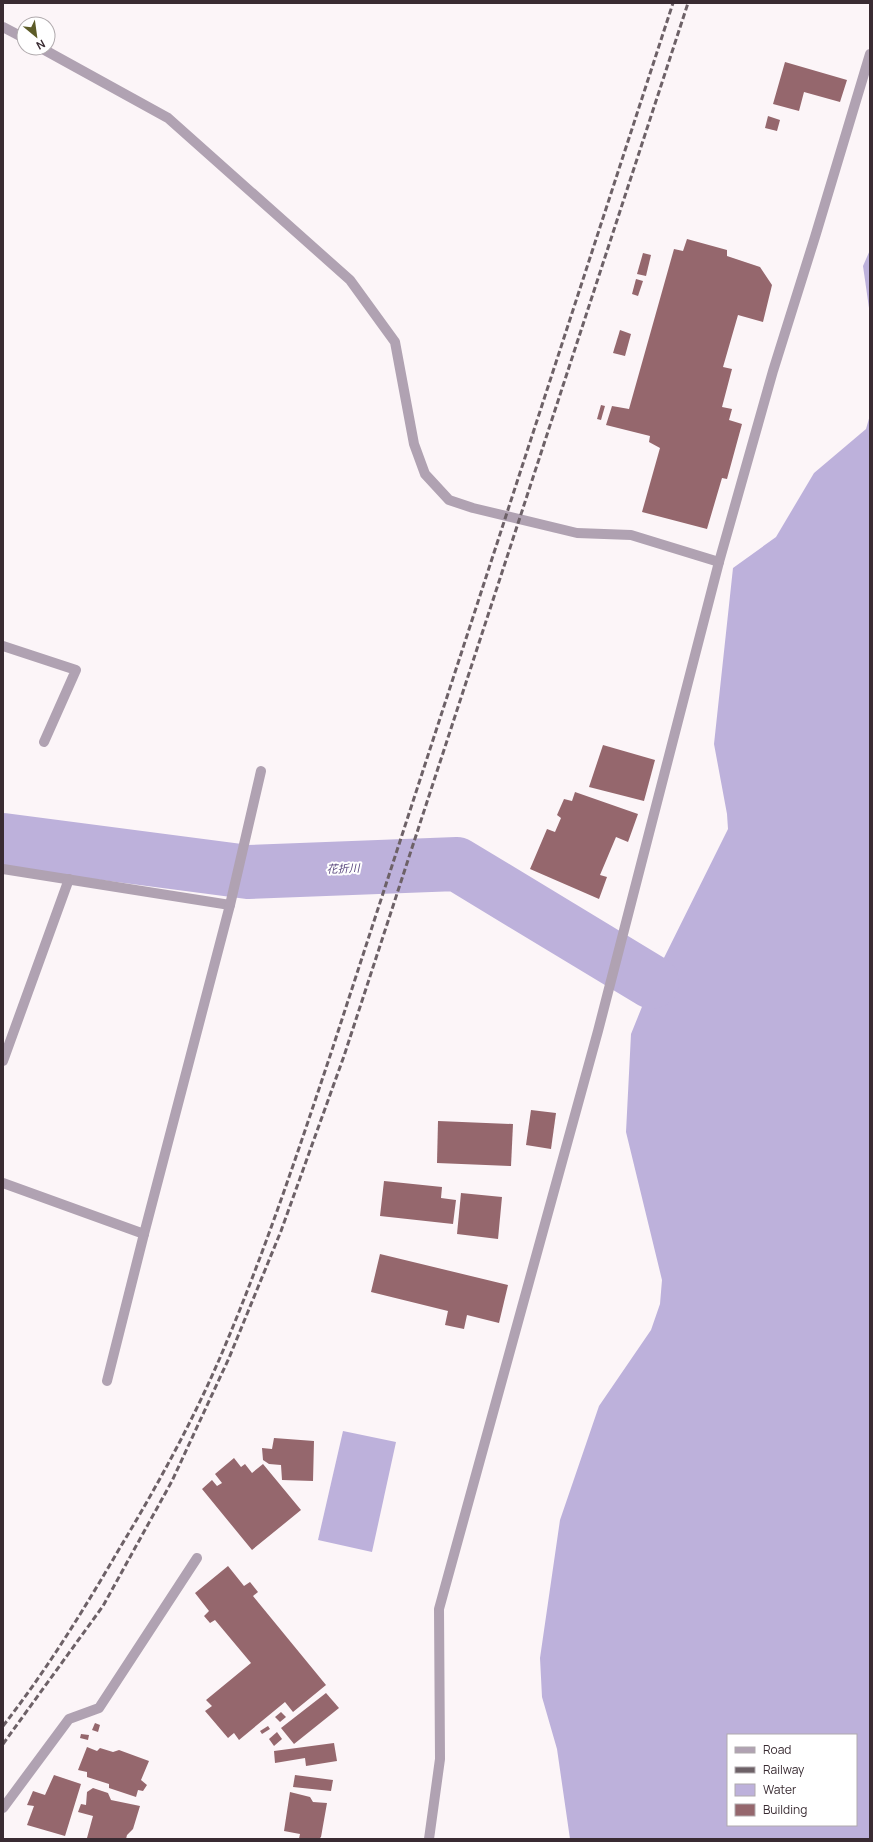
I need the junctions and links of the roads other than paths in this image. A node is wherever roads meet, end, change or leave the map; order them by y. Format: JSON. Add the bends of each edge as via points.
{"nodes":[{"id":1,"x":3,"y":27,"type":"edge"},
{"id":2,"x":16,"y":34,"type":"edge"},
{"id":3,"x":870,"y":54,"type":"edge"},
{"id":4,"x":56,"y":56,"type":"edge"},
{"id":5,"x":719,"y":562,"type":"junction"},
{"id":6,"x":3,"y":646,"type":"edge"},
{"id":7,"x":44,"y":742,"type":"dead end"},
{"id":8,"x":261,"y":771,"type":"dead end"},
{"id":9,"x":3,"y":868,"type":"edge"},
{"id":10,"x":69,"y":879,"type":"junction"},
{"id":11,"x":230,"y":905,"type":"junction"},
{"id":12,"x":3,"y":1061,"type":"edge"},
{"id":13,"x":3,"y":1182,"type":"edge"},
{"id":14,"x":144,"y":1234,"type":"junction"},
{"id":15,"x":107,"y":1381,"type":"dead end"},
{"id":16,"x":197,"y":1558,"type":"dead end"},
{"id":17,"x":3,"y":1808,"type":"edge"},
{"id":18,"x":429,"y":1839,"type":"edge"}],
"edges":[{"from":1,"to":2,"type":"street"},
{"from":3,"to":5,"type":"street","via":[[773,371]]},
{"from":4,"to":5,"type":"street","via":[[168,118],[350,280],[395,342],[414,444],[425,474],[449,500],[577,532],[631,534]]},
{"from":5,"to":18,"type":"street","via":[[598,1031],[439,1609],[440,1760]]},
{"from":6,"to":7,"type":"street","via":[[76,670]]},
{"from":8,"to":11,"type":"street"},
{"from":9,"to":10,"type":"street"},
{"from":10,"to":11,"type":"street"},
{"from":10,"to":12,"type":"street"},
{"from":11,"to":14,"type":"street"},
{"from":13,"to":14,"type":"street"},
{"from":14,"to":15,"type":"street"},
{"from":16,"to":17,"type":"street","via":[[99,1708],[69,1720]]}]}
